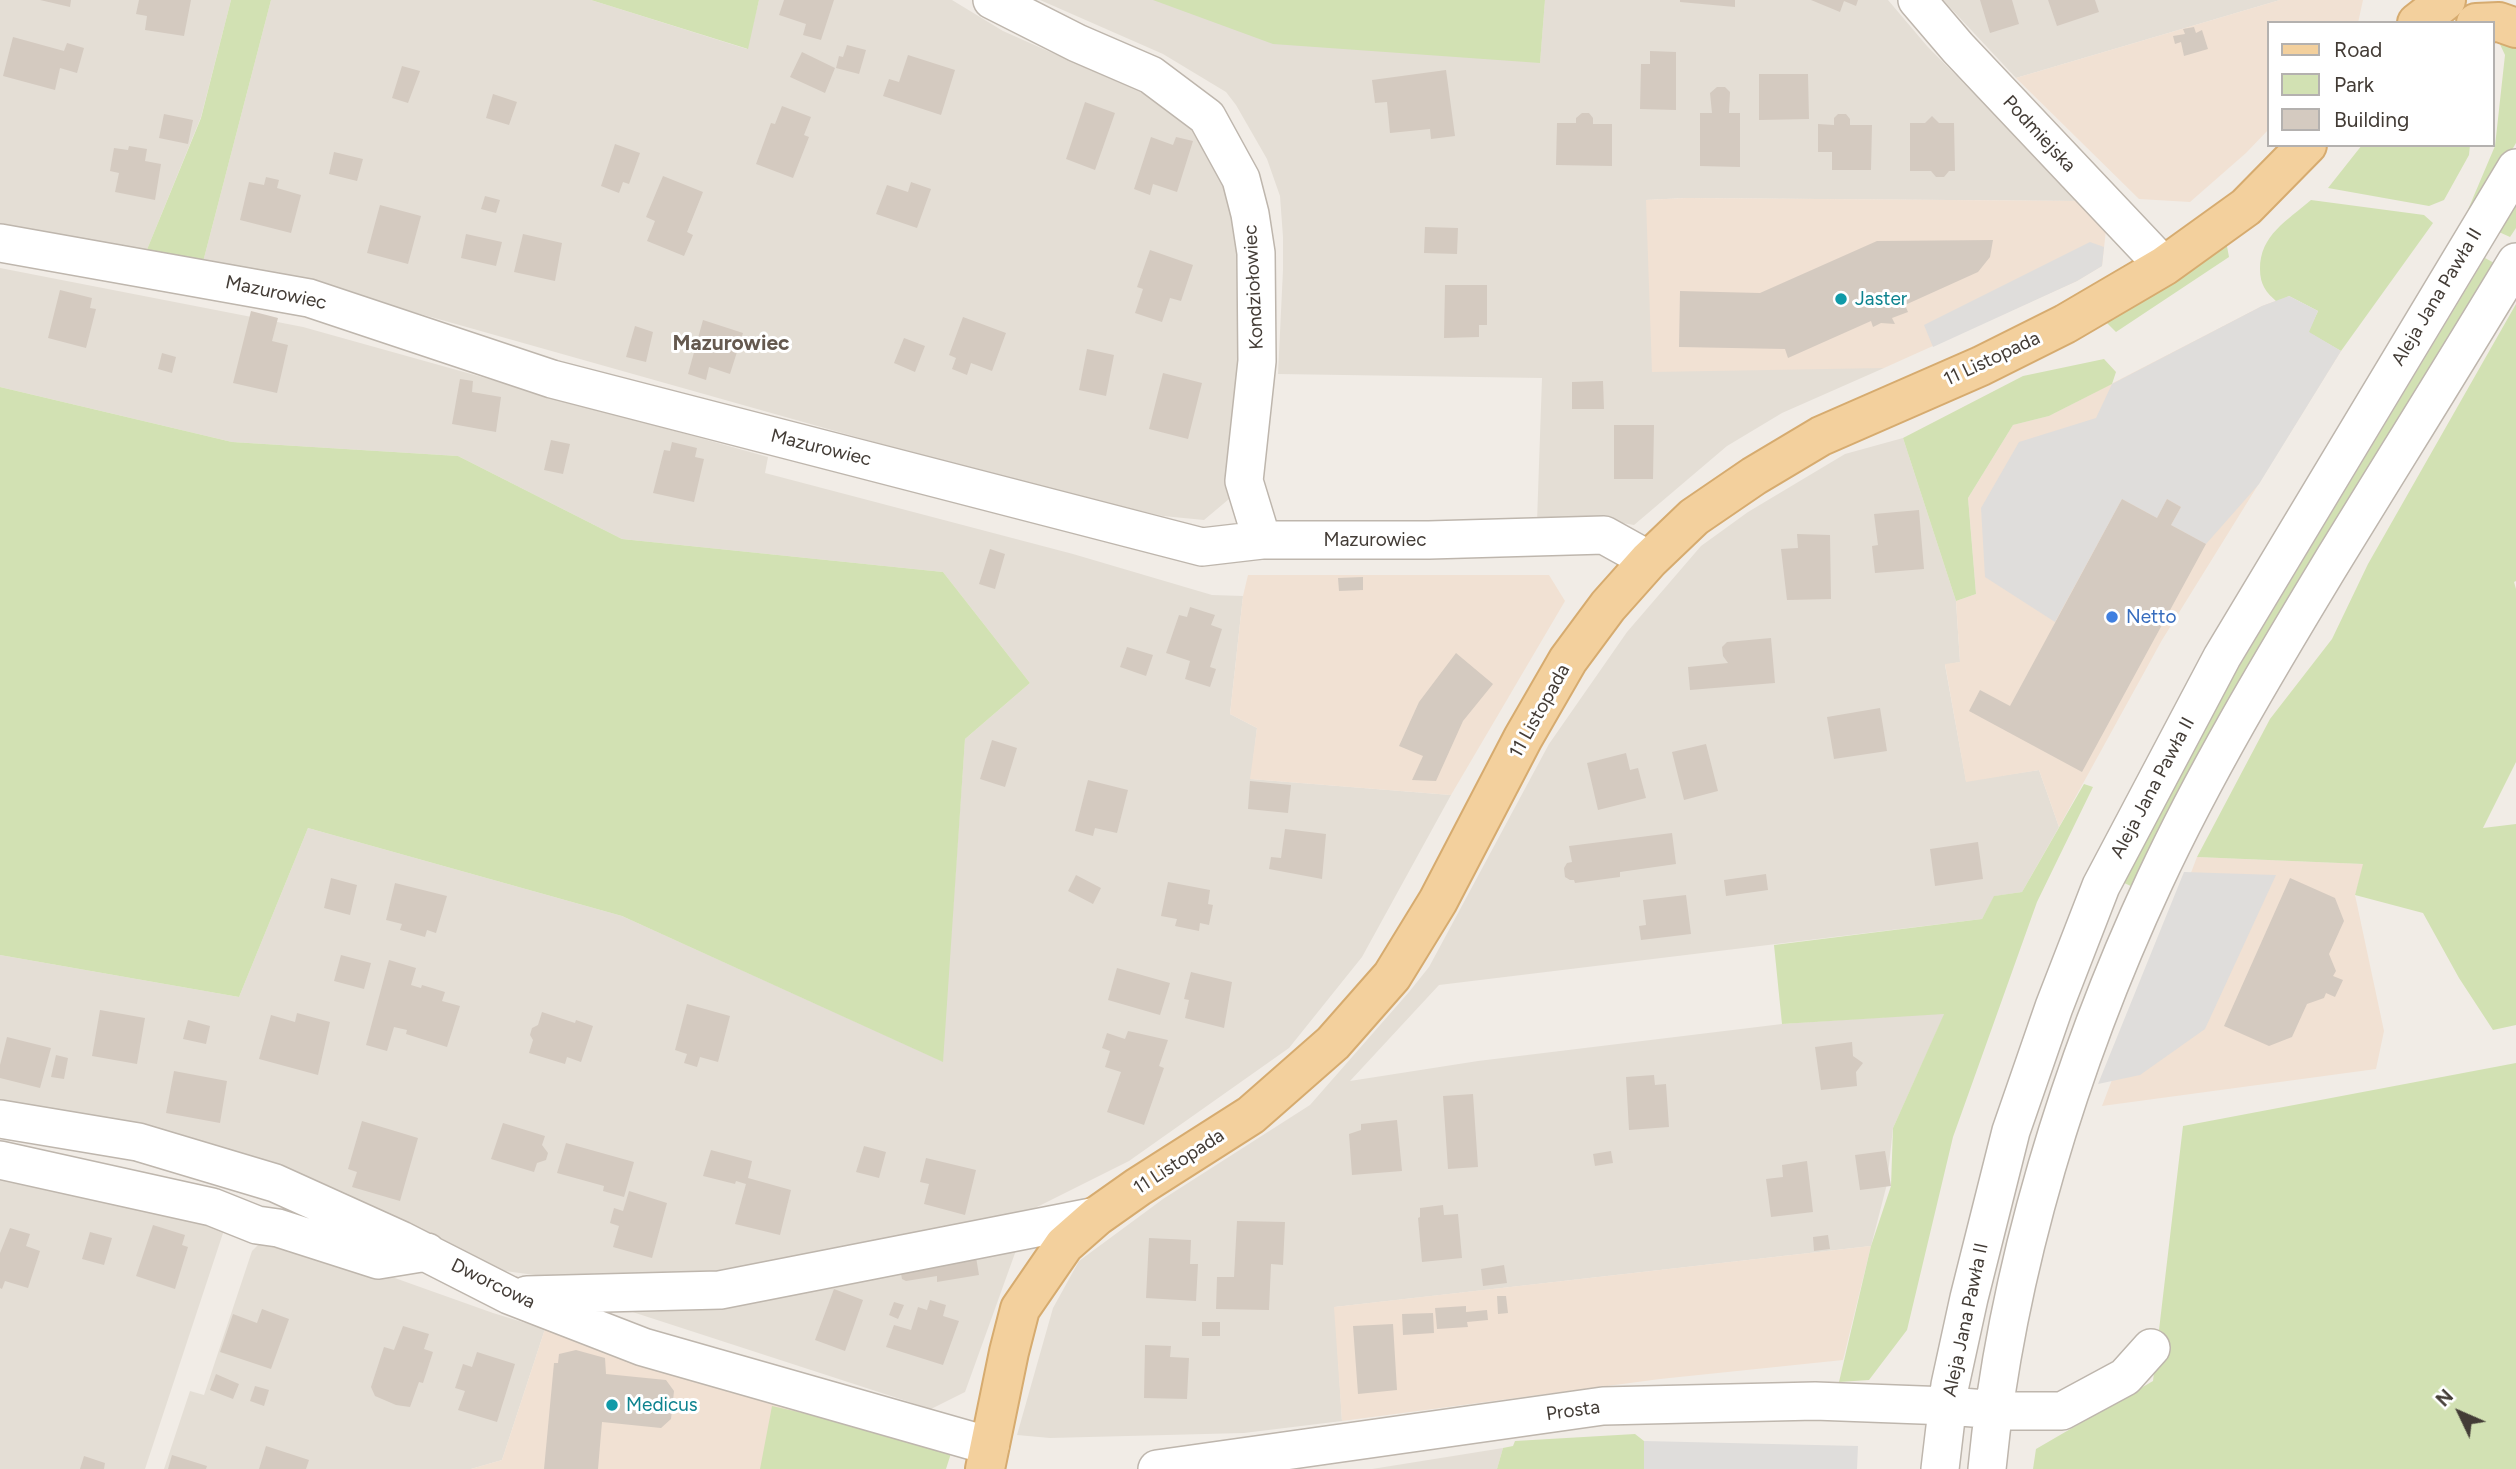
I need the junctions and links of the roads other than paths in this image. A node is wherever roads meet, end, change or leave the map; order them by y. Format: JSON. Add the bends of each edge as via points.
{"nodes":[{"id":1,"x":992,"y":0,"type":"edge"},
{"id":2,"x":1917,"y":0,"type":"edge"},
{"id":3,"x":2495,"y":22,"type":"edge"},
{"id":4,"x":2516,"y":28,"type":"edge"},
{"id":5,"x":2305,"y":147,"type":"edge"},
{"id":6,"x":2516,"y":168,"type":"edge"},
{"id":7,"x":0,"y":243,"type":"edge"},
{"id":8,"x":2164,"y":265,"type":"junction"},
{"id":9,"x":2510,"y":275,"type":"edge"},
{"id":10,"x":1262,"y":540,"type":"junction"},
{"id":11,"x":1649,"y":560,"type":"junction"},
{"id":12,"x":0,"y":1119,"type":"edge"},
{"id":13,"x":0,"y":1160,"type":"edge"},
{"id":14,"x":1097,"y":1216,"type":"junction"},
{"id":15,"x":414,"y":1246,"type":"junction"},
{"id":16,"x":509,"y":1295,"type":"junction"},
{"id":17,"x":2151,"y":1348,"type":"dead end"},
{"id":18,"x":1948,"y":1406,"type":"junction"},
{"id":19,"x":1993,"y":1410,"type":"junction"},
{"id":20,"x":987,"y":1458,"type":"edge"},
{"id":21,"x":1157,"y":1469,"type":"edge"},
{"id":22,"x":1940,"y":1469,"type":"edge"},
{"id":23,"x":1987,"y":1469,"type":"edge"}],
"edges":[{"from":1,"to":10,"type":"street","name":"Kondziołowiec","via":[[1151,75],[1207,117],[1241,179],[1256,267],[1257,361],[1244,481]]},
{"from":2,"to":8,"type":"street","name":"Podmiejska"},
{"from":3,"to":4,"type":"main road"},
{"from":5,"to":8,"type":"main road","name":"11 Listopada","via":[[2246,207]]},
{"from":6,"to":18,"type":"street","name":"Aleja Jana Pawła II","via":[[2222,657],[2101,886],[2011,1131],[1969,1298]]},
{"from":7,"to":10,"type":"street","name":"Mazurowiec","via":[[310,298],[552,379],[1202,547]]},
{"from":8,"to":11,"type":"main road","name":"11 Listopada","via":[[2065,324],[1981,366],[1821,436],[1694,517]]},
{"from":9,"to":19,"type":"street","via":[[2260,681],[2148,896],[2088,1042],[2057,1138],[2014,1297]]},
{"from":10,"to":11,"type":"street","name":"Mazurowiec","via":[[1604,535]]},
{"from":11,"to":14,"type":"main road","name":"11 Listopada","via":[[1568,660],[1438,901],[1392,975],[1333,1043],[1251,1115]]},
{"from":12,"to":15,"type":"street","name":"Dworcowa","via":[[138,1142],[275,1183]]},
{"from":13,"to":15,"type":"street","via":[[212,1207],[378,1260]]},
{"from":14,"to":16,"type":"street","via":[[720,1290]]},
{"from":14,"to":20,"type":"main road","name":"11 Listopada","via":[[1064,1245],[1020,1309]]},
{"from":15,"to":16,"type":"street","name":"Dworcowa"},
{"from":16,"to":20,"type":"street","name":"Dworcowa","via":[[643,1347]]},
{"from":17,"to":19,"type":"street","name":"Prosta","via":[[2125,1377],[2062,1411]]},
{"from":18,"to":19,"type":"street","name":"Prosta"},
{"from":18,"to":21,"type":"street","name":"Prosta","via":[[1815,1401],[1603,1406]]},
{"from":18,"to":22,"type":"street","name":"Aleja Jana Pawła II"},
{"from":19,"to":23,"type":"street"}]}
